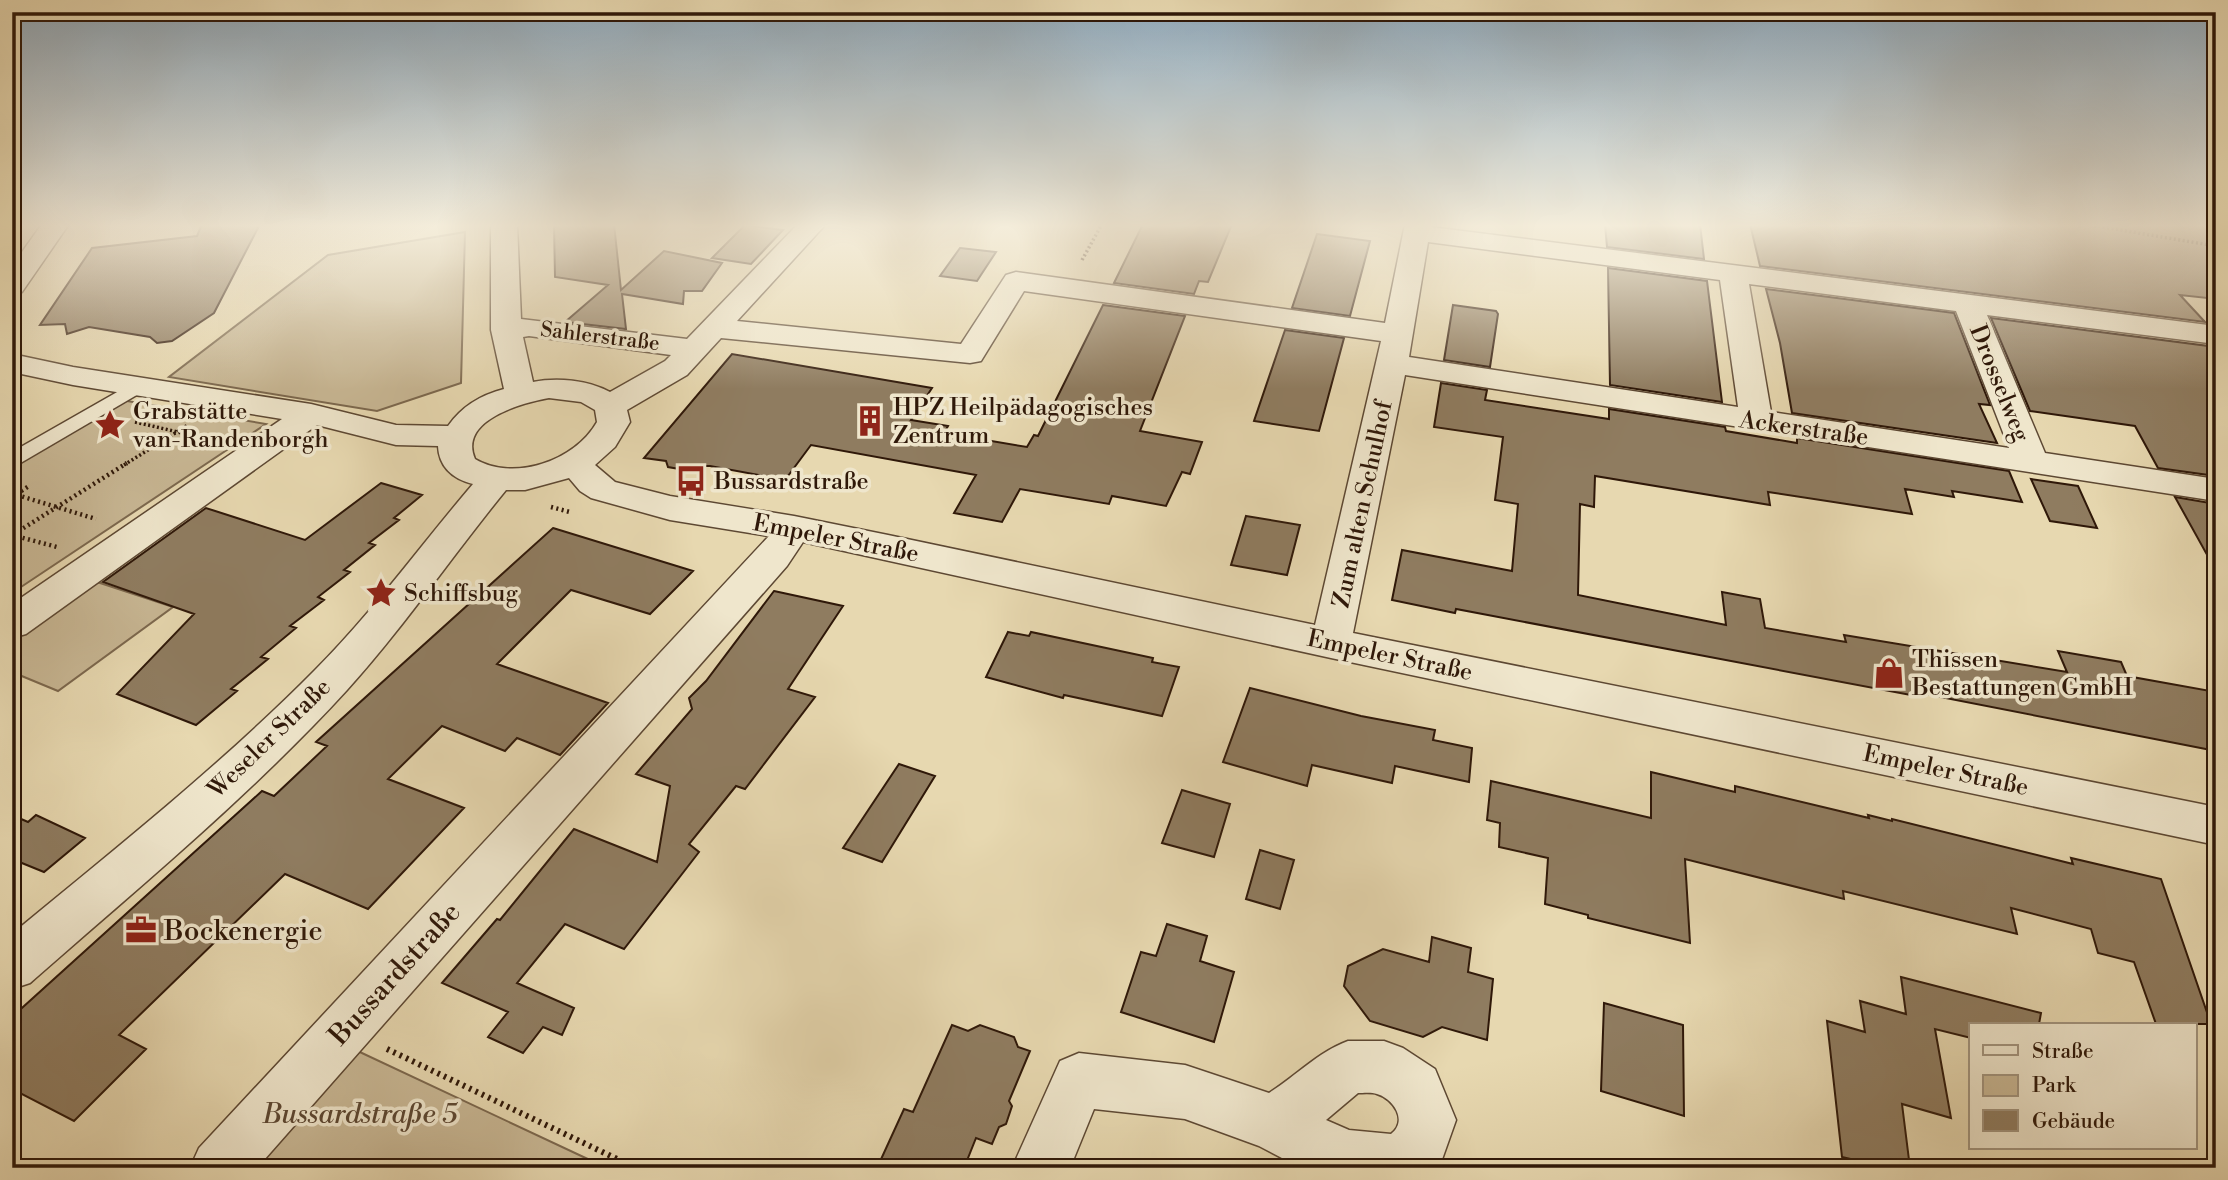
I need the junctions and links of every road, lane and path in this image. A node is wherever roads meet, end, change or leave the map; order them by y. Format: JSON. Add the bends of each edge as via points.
{"nodes":[{"id":1,"x":505,"y":279,"type":"edge"},
{"id":2,"x":760,"y":279,"type":"edge"},
{"id":3,"x":1072,"y":279,"type":"edge"},
{"id":4,"x":1406,"y":279,"type":"edge"},
{"id":5,"x":1734,"y":279,"type":"edge"},
{"id":6,"x":1779,"y":279,"type":"edge"},
{"id":7,"x":1068,"y":287,"type":"junction"},
{"id":8,"x":1968,"y":304,"type":"junction"},
{"id":9,"x":506,"y":330,"type":"junction"},
{"id":10,"x":2216,"y":335,"type":"edge"},
{"id":11,"x":704,"y":338,"type":"junction"},
{"id":12,"x":1395,"y":349,"type":"junction"},
{"id":13,"x":12,"y":363,"type":"edge"},
{"id":14,"x":140,"y":385,"type":"junction"},
{"id":15,"x":521,"y":393,"type":"junction"},
{"id":16,"x":226,"y":399,"type":"junction"},
{"id":17,"x":610,"y":406,"type":"junction"},
{"id":18,"x":312,"y":414,"type":"junction"},
{"id":19,"x":1756,"y":421,"type":"junction"},
{"id":20,"x":134,"y":422,"type":"dead end"},
{"id":21,"x":177,"y":431,"type":"junction"},
{"id":22,"x":456,"y":436,"type":"junction"},
{"id":23,"x":207,"y":449,"type":"dead end"},
{"id":24,"x":12,"y":461,"type":"edge"},
{"id":25,"x":2032,"y":462,"type":"junction"},
{"id":26,"x":576,"y":464,"type":"junction"},
{"id":27,"x":40,"y":480,"type":"dead end"},
{"id":28,"x":496,"y":480,"type":"junction"},
{"id":29,"x":2216,"y":489,"type":"edge"},
{"id":30,"x":14,"y":496,"type":"edge"},
{"id":31,"x":57,"y":507,"type":"junction"},
{"id":32,"x":90,"y":527,"type":"dead end"},
{"id":33,"x":794,"y":528,"type":"junction"},
{"id":34,"x":12,"y":535,"type":"edge"},
{"id":35,"x":60,"y":547,"type":"dead end"},
{"id":36,"x":12,"y":624,"type":"edge"},
{"id":37,"x":1332,"y":643,"type":"junction"},
{"id":38,"x":2216,"y":826,"type":"edge"},
{"id":39,"x":20,"y":948,"type":"edge"},
{"id":40,"x":341,"y":1031,"type":"junction"},
{"id":41,"x":1273,"y":1123,"type":"dead end"},
{"id":42,"x":219,"y":1168,"type":"edge"},
{"id":43,"x":636,"y":1168,"type":"edge"},
{"id":44,"x":1041,"y":1168,"type":"edge"}],
"edges":[{"from":1,"to":9,"type":"street"},
{"from":2,"to":11,"type":"street","name":"Sahlerstraße"},
{"from":3,"to":7,"type":"path"},
{"from":4,"to":12,"type":"street","name":"Zum alten Schulhof"},
{"from":5,"to":19,"type":"street"},
{"from":6,"to":8,"type":"street"},
{"from":7,"to":11,"type":"street","via":[[1016,281],[970,355]]},
{"from":7,"to":12,"type":"street"},
{"from":8,"to":10,"type":"street"},
{"from":8,"to":25,"type":"street","name":"Drosselweg"},
{"from":9,"to":11,"type":"street","name":"Sahlerstraße","via":[[529,327]]},
{"from":9,"to":15,"type":"street"},
{"from":11,"to":17,"type":"street","name":"Sahlerstraße","via":[[676,368]]},
{"from":12,"to":19,"type":"street","name":"Ackerstraße"},
{"from":12,"to":37,"type":"street","name":"Zum alten Schulhof"},
{"from":13,"to":14,"type":"street"},
{"from":14,"to":16,"type":"street"},
{"from":14,"to":24,"type":"lane"},
{"from":15,"to":17,"type":"street","via":[[575,389],[596,395]]},
{"from":15,"to":22,"type":"street","via":[[470,419]]},
{"from":16,"to":18,"type":"street"},
{"from":16,"to":21,"type":"path"},
{"from":17,"to":26,"type":"street","via":[[614,419],[610,434]]},
{"from":18,"to":22,"type":"street","via":[[396,435]]},
{"from":18,"to":36,"type":"street"},
{"from":19,"to":25,"type":"street","name":"Ackerstraße"},
{"from":20,"to":21,"type":"path"},
{"from":21,"to":23,"type":"path","via":[[217,442]]},
{"from":21,"to":31,"type":"path"},
{"from":22,"to":28,"type":"street","via":[[453,452],[459,465],[474,475]]},
{"from":25,"to":29,"type":"street","name":"Ackerstraße"},
{"from":26,"to":28,"type":"street","via":[[523,480]]},
{"from":26,"to":33,"type":"street","name":"Empeler Straße","via":[[603,490],[670,508]]},
{"from":27,"to":30,"type":"path"},
{"from":28,"to":39,"type":"street","name":"Weseler Straße","via":[[332,678],[233,776]]},
{"from":30,"to":31,"type":"path"},
{"from":31,"to":32,"type":"path","via":[[100,520]]},
{"from":31,"to":34,"type":"path"},
{"from":33,"to":37,"type":"street","name":"Empeler Straße"},
{"from":33,"to":40,"type":"street","name":"Bussardstraße","via":[[774,557]]},
{"from":34,"to":35,"type":"path"},
{"from":37,"to":38,"type":"street","name":"Empeler Straße"},
{"from":40,"to":42,"type":"street","name":"Bussardstraße"},
{"from":40,"to":43,"type":"path"},
{"from":41,"to":44,"type":"street","via":[[1185,1092],[1079,1080]]}]}
